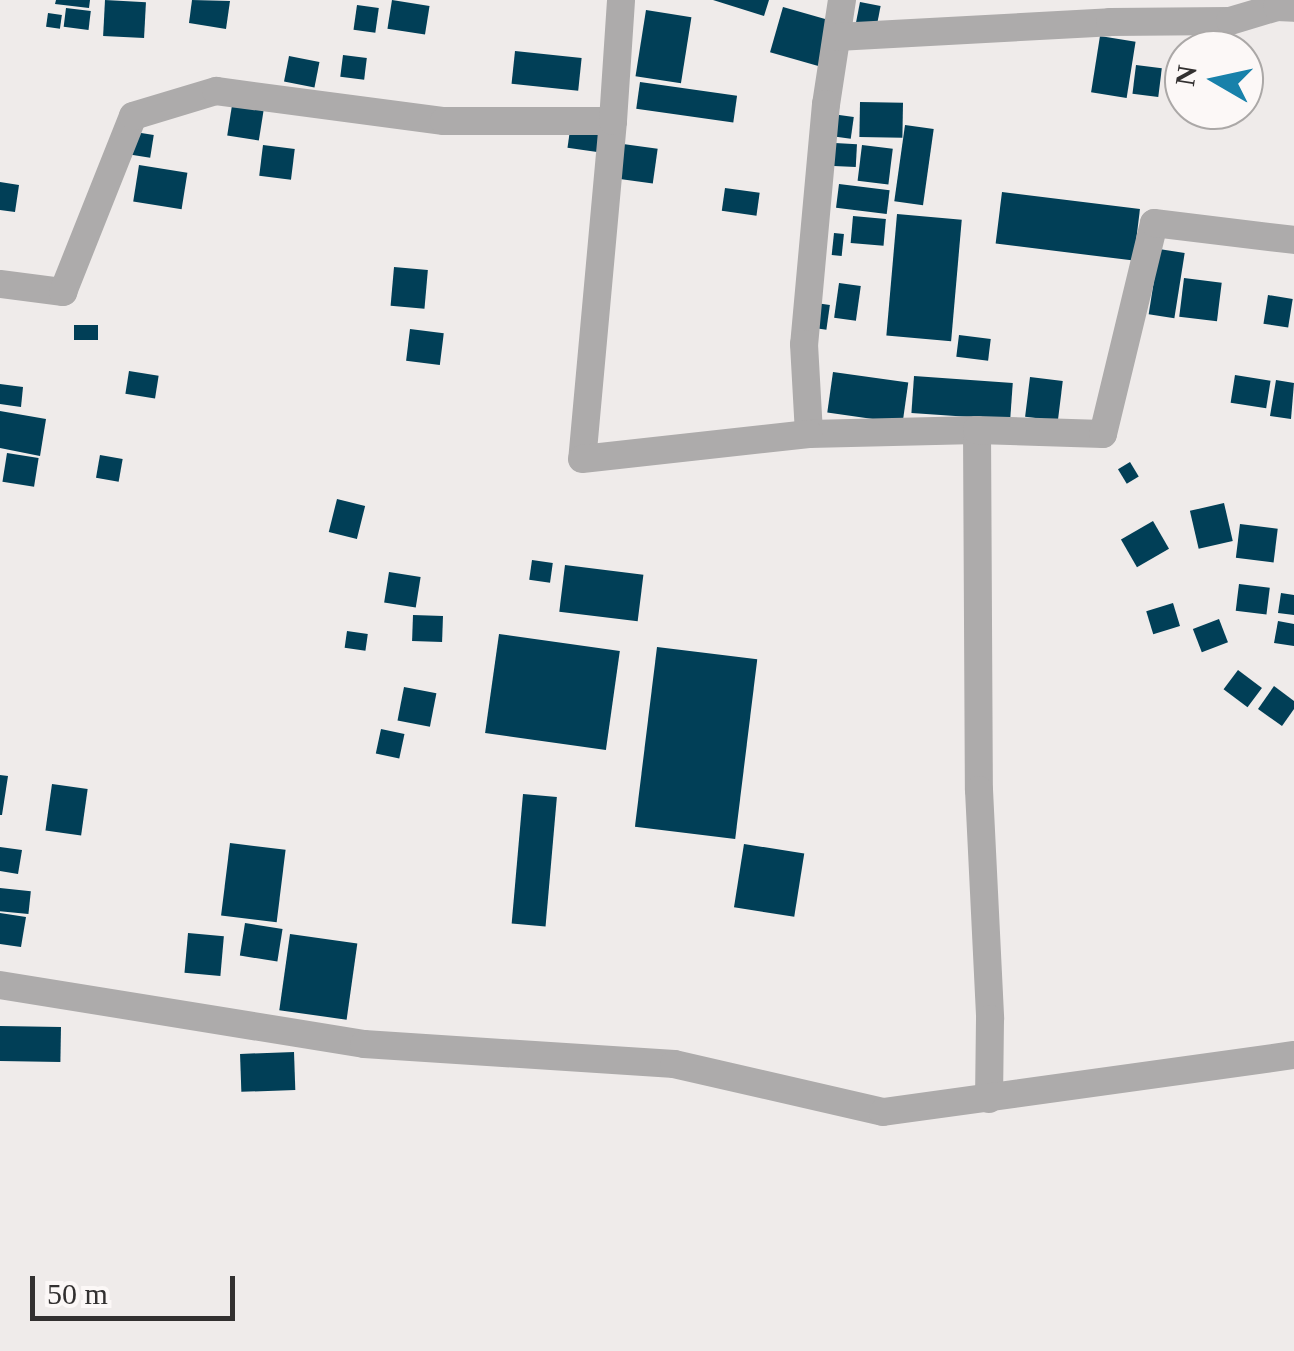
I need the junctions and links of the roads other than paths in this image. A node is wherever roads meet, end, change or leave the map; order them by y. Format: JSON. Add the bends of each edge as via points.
{"nodes":[{"id":1,"x":621,"y":0,"type":"edge"},
{"id":2,"x":842,"y":0,"type":"edge"},
{"id":3,"x":1294,"y":8,"type":"edge"},
{"id":4,"x":837,"y":37,"type":"junction"},
{"id":5,"x":613,"y":121,"type":"junction"},
{"id":6,"x":1294,"y":240,"type":"edge"},
{"id":7,"x":0,"y":284,"type":"edge"},
{"id":8,"x":977,"y":430,"type":"junction"},
{"id":9,"x":808,"y":434,"type":"junction"},
{"id":10,"x":0,"y":985,"type":"edge"},
{"id":11,"x":1294,"y":1055,"type":"edge"},
{"id":12,"x":989,"y":1099,"type":"junction"}],
"edges":[{"from":1,"to":5,"type":"street"},
{"from":2,"to":4,"type":"street"},
{"from":3,"to":4,"type":"street","via":[[1230,21]]},
{"from":4,"to":9,"type":"street","via":[[804,344]]},
{"from":5,"to":7,"type":"street","via":[[444,121],[216,91],[133,116],[62,292]]},
{"from":5,"to":9,"type":"street","via":[[582,458]]},
{"from":6,"to":8,"type":"street","via":[[1154,223],[1103,434]]},
{"from":8,"to":9,"type":"street"},
{"from":8,"to":12,"type":"street"},
{"from":10,"to":12,"type":"street","via":[[364,1044],[674,1064],[883,1112]]},
{"from":11,"to":12,"type":"street"}]}
